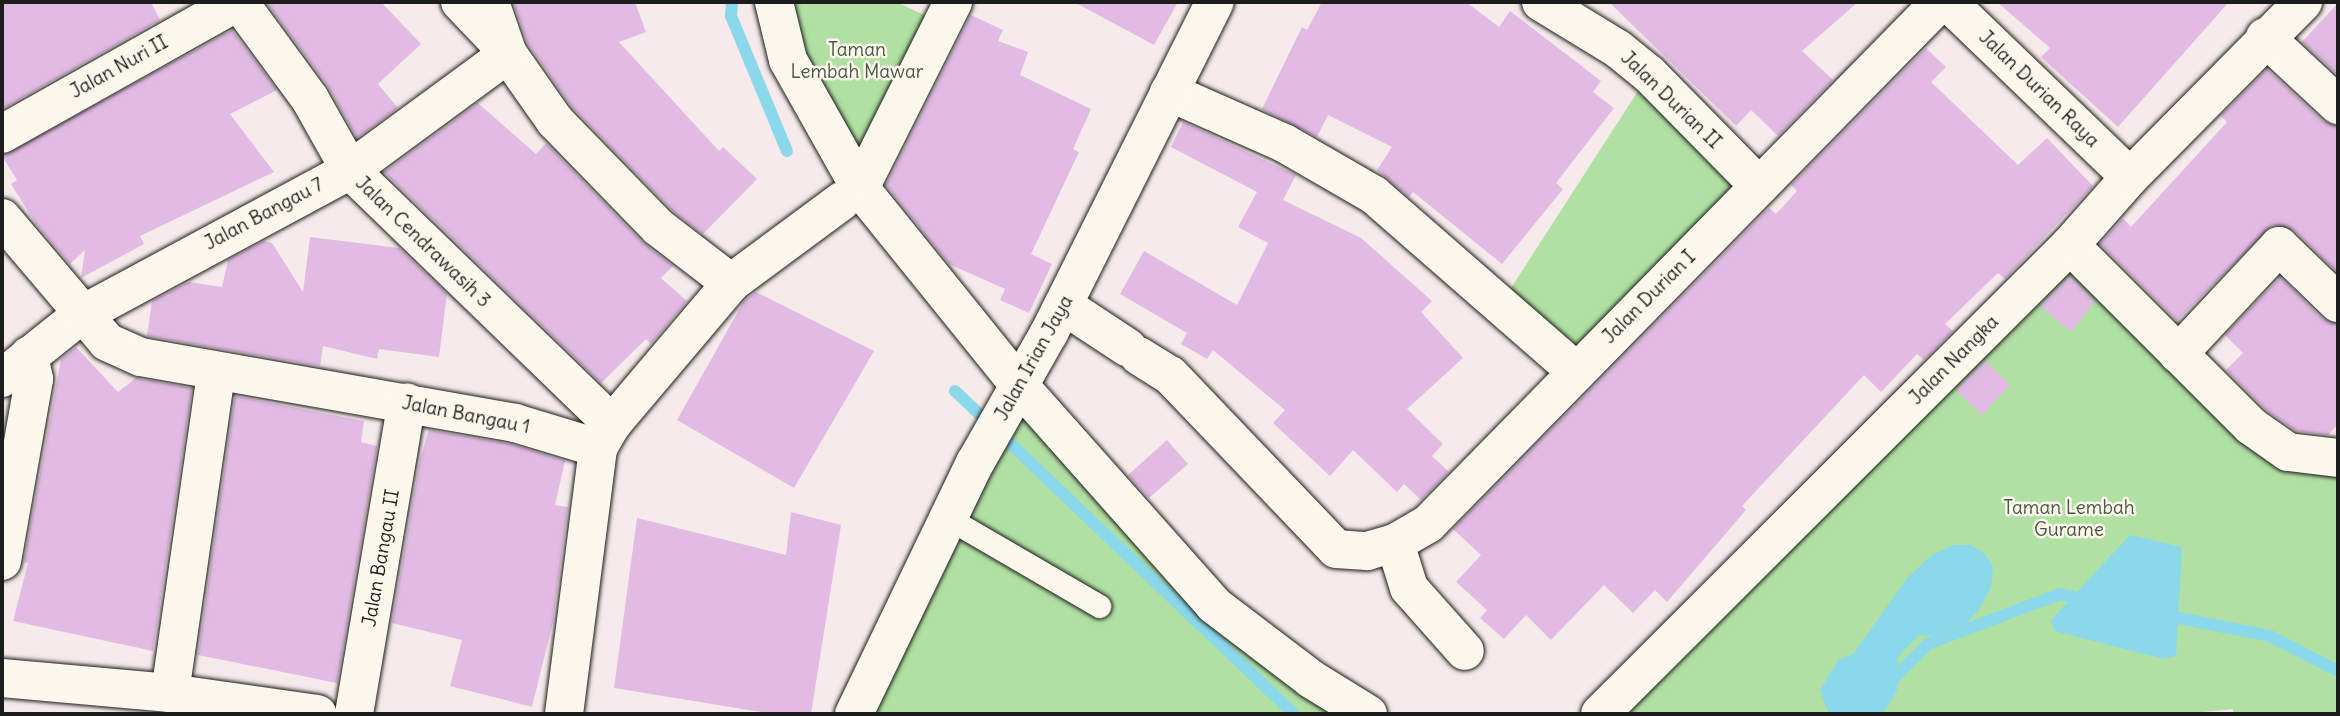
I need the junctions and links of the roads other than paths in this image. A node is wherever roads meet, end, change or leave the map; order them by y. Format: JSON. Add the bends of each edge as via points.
{"nodes":[{"id":1,"x":238,"y":2,"type":"edge"},
{"id":2,"x":460,"y":2,"type":"edge"},
{"id":3,"x":490,"y":2,"type":"edge"},
{"id":4,"x":774,"y":2,"type":"edge"},
{"id":5,"x":953,"y":2,"type":"edge"},
{"id":6,"x":1215,"y":2,"type":"edge"},
{"id":7,"x":1541,"y":2,"type":"edge"},
{"id":8,"x":1940,"y":2,"type":"edge"},
{"id":9,"x":1948,"y":2,"type":"edge"},
{"id":10,"x":2302,"y":2,"type":"edge"},
{"id":11,"x":2265,"y":37,"type":"junction"},
{"id":12,"x":508,"y":54,"type":"junction"},
{"id":13,"x":1169,"y":92,"type":"junction"},
{"id":14,"x":2338,"y":105,"type":"edge"},
{"id":15,"x":2,"y":134,"type":"edge"},
{"id":16,"x":350,"y":170,"type":"junction"},
{"id":17,"x":2130,"y":177,"type":"junction"},
{"id":18,"x":1759,"y":186,"type":"junction"},
{"id":19,"x":851,"y":194,"type":"junction"},
{"id":20,"x":2,"y":218,"type":"edge"},
{"id":21,"x":2070,"y":245,"type":"junction"},
{"id":22,"x":730,"y":283,"type":"junction"},
{"id":23,"x":2338,"y":303,"type":"edge"},
{"id":24,"x":1063,"y":306,"type":"junction"},
{"id":25,"x":81,"y":314,"type":"junction"},
{"id":26,"x":2178,"y":354,"type":"junction"},
{"id":27,"x":15,"y":367,"type":"edge"},
{"id":28,"x":1576,"y":371,"type":"junction"},
{"id":29,"x":216,"y":374,"type":"junction"},
{"id":30,"x":1011,"y":400,"type":"junction"},
{"id":31,"x":407,"y":402,"type":"junction"},
{"id":32,"x":605,"y":436,"type":"junction"},
{"id":33,"x":2338,"y":458,"type":"edge"},
{"id":34,"x":948,"y":518,"type":"junction"},
{"id":35,"x":1395,"y":543,"type":"junction"},
{"id":36,"x":2,"y":561,"type":"edge"},
{"id":37,"x":1099,"y":606,"type":"dead end"},
{"id":38,"x":1465,"y":651,"type":"dead end"},
{"id":39,"x":2,"y":678,"type":"edge"},
{"id":40,"x":146,"y":699,"type":"edge"},
{"id":41,"x":302,"y":713,"type":"edge"},
{"id":42,"x":355,"y":714,"type":"edge"},
{"id":43,"x":564,"y":714,"type":"edge"},
{"id":44,"x":854,"y":714,"type":"edge"},
{"id":45,"x":1368,"y":714,"type":"edge"},
{"id":46,"x":1600,"y":714,"type":"edge"}],
"edges":[{"from":1,"to":15,"type":"street","name":"Jalan Nuri II"},
{"from":1,"to":16,"type":"street","name":"Jalan Cendrawasih 3","via":[[310,100]]},
{"from":2,"to":12,"type":"street"},
{"from":3,"to":12,"type":"street"},
{"from":4,"to":19,"type":"street","via":[[788,60]]},
{"from":5,"to":19,"type":"street"},
{"from":6,"to":13,"type":"street","name":"Jalan Irian Jaya"},
{"from":7,"to":18,"type":"street","name":"Jalan Durian II","via":[[1618,49],[1648,74]]},
{"from":8,"to":18,"type":"street","name":"Jalan Durian I"},
{"from":9,"to":17,"type":"street","name":"Jalan Durian Raya"},
{"from":10,"to":11,"type":"street","name":"Jalan Nangka"},
{"from":11,"to":14,"type":"street"},
{"from":11,"to":17,"type":"street","name":"Jalan Nangka"},
{"from":12,"to":16,"type":"street","name":"Jalan Bangau 7"},
{"from":12,"to":22,"type":"street","via":[[574,140],[658,227]]},
{"from":13,"to":24,"type":"street","name":"Jalan Irian Jaya"},
{"from":13,"to":28,"type":"street","via":[[1284,143],[1366,190]]},
{"from":16,"to":25,"type":"street","name":"Jalan Bangau 7"},
{"from":16,"to":32,"type":"street","name":"Jalan Cendrawasih 3"},
{"from":17,"to":21,"type":"street","name":"Jalan Nangka"},
{"from":18,"to":28,"type":"street","name":"Jalan Durian I"},
{"from":19,"to":22,"type":"street"},
{"from":19,"to":30,"type":"street"},
{"from":20,"to":25,"type":"street","name":"Jalan Bangau 1"},
{"from":21,"to":26,"type":"street"},
{"from":21,"to":46,"type":"street","name":"Jalan Nangka"},
{"from":22,"to":32,"type":"street"},
{"from":23,"to":26,"type":"street","via":[[2279,246]]},
{"from":24,"to":30,"type":"street","name":"Jalan Irian Jaya"},
{"from":24,"to":35,"type":"street","name":"Jalan Durian I","via":[[1170,375],[1336,549],[1367,551]]},
{"from":25,"to":27,"type":"street","name":"Jalan Bangau 7"},
{"from":25,"to":29,"type":"street","name":"Jalan Bangau 1","via":[[107,342],[141,357]]},
{"from":26,"to":33,"type":"street","via":[[2251,426],[2288,452]]},
{"from":27,"to":36,"type":"street","via":[[34,379]]},
{"from":28,"to":35,"type":"street","name":"Jalan Durian I","via":[[1428,524]]},
{"from":29,"to":31,"type":"street","name":"Jalan Bangau 1"},
{"from":29,"to":40,"type":"street"},
{"from":30,"to":34,"type":"street","name":"Jalan Irian Jaya"},
{"from":30,"to":45,"type":"street","via":[[1214,605],[1311,679]]},
{"from":31,"to":32,"type":"street","name":"Jalan Bangau 1"},
{"from":31,"to":42,"type":"street","name":"Jalan Bangau II"},
{"from":32,"to":43,"type":"street"},
{"from":34,"to":37,"type":"lane"},
{"from":34,"to":44,"type":"street","name":"Jalan Irian Jaya"},
{"from":35,"to":38,"type":"street","via":[[1409,588]]},
{"from":39,"to":40,"type":"street"},
{"from":40,"to":41,"type":"street"}]}
